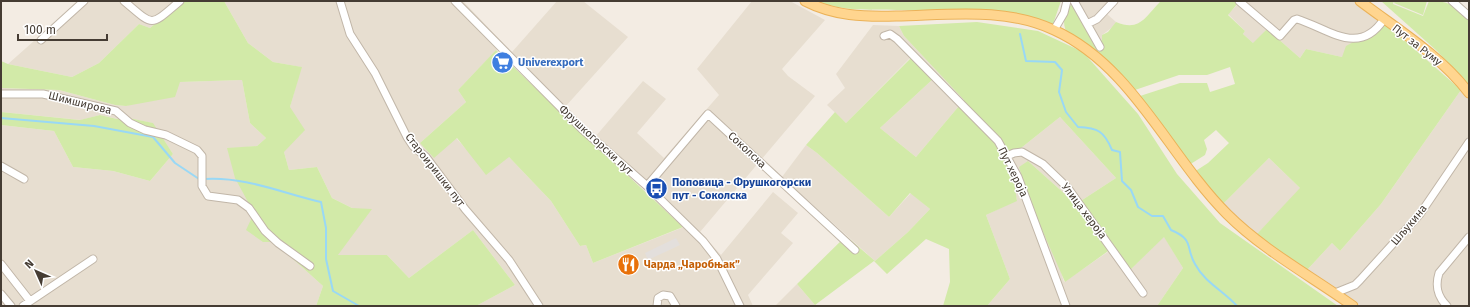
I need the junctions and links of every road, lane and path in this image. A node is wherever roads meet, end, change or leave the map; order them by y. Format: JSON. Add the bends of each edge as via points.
{"nodes":[{"id":1,"x":84,"y":1,"type":"edge"},
{"id":2,"x":124,"y":1,"type":"edge"},
{"id":3,"x":180,"y":1,"type":"edge"},
{"id":4,"x":340,"y":1,"type":"edge"},
{"id":5,"x":455,"y":1,"type":"edge"},
{"id":6,"x":805,"y":1,"type":"edge"},
{"id":7,"x":1067,"y":1,"type":"edge"},
{"id":8,"x":1074,"y":1,"type":"edge"},
{"id":9,"x":1114,"y":1,"type":"edge"},
{"id":10,"x":1239,"y":1,"type":"edge"},
{"id":11,"x":1360,"y":1,"type":"edge"},
{"id":12,"x":1452,"y":1,"type":"edge"},
{"id":13,"x":1469,"y":16,"type":"edge"},
{"id":14,"x":1384,"y":19,"type":"junction"},
{"id":15,"x":1088,"y":24,"type":"junction"},
{"id":16,"x":1054,"y":30,"type":"junction"},
{"id":17,"x":884,"y":36,"type":"dead end"},
{"id":18,"x":41,"y":40,"type":"dead end"},
{"id":19,"x":1100,"y":47,"type":"dead end"},
{"id":20,"x":1469,"y":92,"type":"edge"},
{"id":21,"x":1,"y":94,"type":"edge"},
{"id":22,"x":1469,"y":142,"type":"edge"},
{"id":23,"x":1007,"y":156,"type":"junction"},
{"id":24,"x":1,"y":166,"type":"edge"},
{"id":25,"x":24,"y":179,"type":"dead end"},
{"id":26,"x":647,"y":186,"type":"junction"},
{"id":27,"x":1469,"y":238,"type":"edge"},
{"id":28,"x":855,"y":250,"type":"dead end"},
{"id":29,"x":93,"y":259,"type":"dead end"},
{"id":30,"x":1,"y":264,"type":"edge"},
{"id":31,"x":310,"y":266,"type":"dead end"},
{"id":32,"x":1335,"y":293,"type":"junction"},
{"id":33,"x":1,"y":294,"type":"edge"},
{"id":34,"x":1143,"y":294,"type":"dead end"},
{"id":35,"x":30,"y":302,"type":"junction"},
{"id":36,"x":11,"y":306,"type":"edge"},
{"id":37,"x":23,"y":306,"type":"edge"},
{"id":38,"x":539,"y":306,"type":"edge"},
{"id":39,"x":657,"y":306,"type":"edge"},
{"id":40,"x":676,"y":306,"type":"edge"},
{"id":41,"x":740,"y":306,"type":"edge"},
{"id":42,"x":1066,"y":306,"type":"edge"},
{"id":43,"x":1353,"y":306,"type":"edge"},
{"id":44,"x":1447,"y":306,"type":"edge"}],
"edges":[{"from":1,"to":18,"type":"street"},
{"from":2,"to":3,"type":"street","via":[[151,21],[156,20]]},
{"from":4,"to":38,"type":"street","name":"Староиришки пут","via":[[350,34],[375,74],[407,137],[509,260]]},
{"from":5,"to":26,"type":"street","name":"Фрушкогорски пут","via":[[582,128]]},
{"from":6,"to":16,"type":"main road","via":[[818,8],[846,15],[999,15],[1026,20]]},
{"from":7,"to":16,"type":"street","via":[[1064,13]]},
{"from":8,"to":15,"type":"street"},
{"from":9,"to":15,"type":"street","via":[[1097,19]]},
{"from":10,"to":14,"type":"street","via":[[1280,36],[1294,20],[1298,19],[1340,37],[1358,38],[1377,29]]},
{"from":11,"to":14,"type":"main road","name":"Пут за Руму"},
{"from":12,"to":13,"type":"street"},
{"from":14,"to":20,"type":"main road","name":"Пут за Руму","via":[[1438,61]]},
{"from":15,"to":19,"type":"street"},
{"from":16,"to":32,"type":"main road","via":[[1093,54],[1111,70],[1151,118],[1189,172],[1249,235]]},
{"from":17,"to":23,"type":"street","name":"Пут хероја","via":[[890,34],[897,38],[998,141]]},
{"from":21,"to":31,"type":"street","name":"Шимширова","via":[[43,94],[116,111],[130,124],[166,135],[197,150],[202,156],[202,186],[208,196],[238,200],[249,208],[269,235]]},
{"from":22,"to":32,"type":"street","name":"Шљукина","via":[[1420,214],[1355,285]]},
{"from":23,"to":34,"type":"street","name":"Улица хероја","via":[[1022,152],[1043,164],[1068,188]]},
{"from":23,"to":42,"type":"street","name":"Пут хероја","via":[[1018,177]]},
{"from":24,"to":25,"type":"street"},
{"from":26,"to":28,"type":"street","name":"Соколска","via":[[708,114]]},
{"from":26,"to":41,"type":"street","name":"Фрушкогорски пут","via":[[712,252]]},
{"from":27,"to":44,"type":"street","via":[[1439,273],[1437,291]]},
{"from":29,"to":35,"type":"street"},
{"from":30,"to":35,"type":"street"},
{"from":32,"to":43,"type":"main road"},
{"from":33,"to":36,"type":"street"},
{"from":35,"to":37,"type":"street"},
{"from":39,"to":40,"type":"street","via":[[658,298],[663,295],[670,296]]}]}
